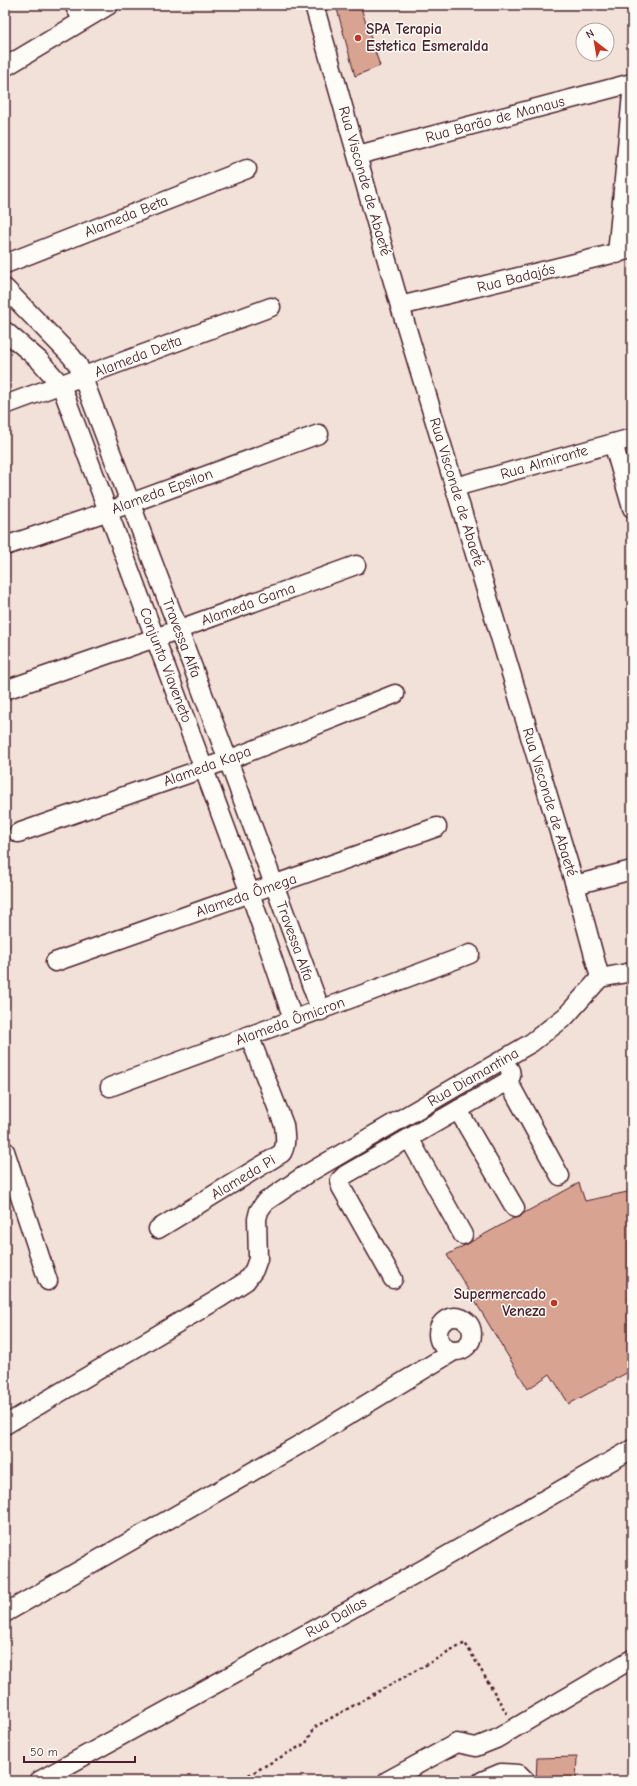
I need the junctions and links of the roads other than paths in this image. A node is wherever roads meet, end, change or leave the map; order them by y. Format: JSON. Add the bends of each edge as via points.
{"nodes":[{"id":1,"x":109,"y":5,"type":"edge"},
{"id":2,"x":317,"y":6,"type":"edge"},
{"id":3,"x":78,"y":12,"type":"edge"},
{"id":4,"x":5,"y":67,"type":"edge"},
{"id":5,"x":632,"y":83,"type":"edge"},
{"id":6,"x":632,"y":94,"type":"edge"},
{"id":7,"x":358,"y":155,"type":"junction"},
{"id":8,"x":247,"y":168,"type":"dead end"},
{"id":9,"x":624,"y":251,"type":"edge"},
{"id":10,"x":5,"y":264,"type":"edge"},
{"id":11,"x":5,"y":288,"type":"edge"},
{"id":12,"x":400,"y":306,"type":"junction"},
{"id":13,"x":271,"y":307,"type":"dead end"},
{"id":14,"x":24,"y":309,"type":"junction"},
{"id":15,"x":6,"y":332,"type":"edge"},
{"id":16,"x":83,"y":377,"type":"junction"},
{"id":17,"x":61,"y":385,"type":"junction"},
{"id":18,"x":5,"y":405,"type":"edge"},
{"id":19,"x":319,"y":434,"type":"dead end"},
{"id":20,"x":632,"y":438,"type":"edge"},
{"id":21,"x":613,"y":443,"type":"junction"},
{"id":22,"x":456,"y":487,"type":"junction"},
{"id":23,"x":131,"y":502,"type":"junction"},
{"id":24,"x":632,"y":508,"type":"edge"},
{"id":25,"x":109,"y":510,"type":"junction"},
{"id":26,"x":5,"y":546,"type":"edge"},
{"id":27,"x":356,"y":565,"type":"dead end"},
{"id":28,"x":178,"y":629,"type":"junction"},
{"id":29,"x":155,"y":638,"type":"junction"},
{"id":30,"x":5,"y":690,"type":"edge"},
{"id":31,"x":395,"y":694,"type":"dead end"},
{"id":32,"x":228,"y":760,"type":"junction"},
{"id":33,"x":204,"y":768,"type":"junction"},
{"id":34,"x":437,"y":827,"type":"dead end"},
{"id":35,"x":18,"y":833,"type":"dead end"},
{"id":36,"x":632,"y":870,"type":"edge"},
{"id":37,"x":275,"y":885,"type":"junction"},
{"id":38,"x":575,"y":885,"type":"junction"},
{"id":39,"x":250,"y":893,"type":"junction"},
{"id":40,"x":470,"y":954,"type":"dead end"},
{"id":41,"x":55,"y":962,"type":"dead end"},
{"id":42,"x":632,"y":972,"type":"edge"},
{"id":43,"x":600,"y":978,"type":"junction"},
{"id":44,"x":321,"y":1011,"type":"junction"},
{"id":45,"x":293,"y":1019,"type":"junction"},
{"id":46,"x":249,"y":1035,"type":"junction"},
{"id":47,"x":506,"y":1057,"type":"junction"},
{"id":48,"x":508,"y":1081,"type":"junction"},
{"id":49,"x":110,"y":1088,"type":"dead end"},
{"id":50,"x":458,"y":1110,"type":"junction"},
{"id":51,"x":409,"y":1138,"type":"junction"},
{"id":52,"x":5,"y":1151,"type":"edge"},
{"id":53,"x":560,"y":1176,"type":"dead end"},
{"id":54,"x":514,"y":1208,"type":"dead end"},
{"id":55,"x":158,"y":1229,"type":"dead end"},
{"id":56,"x":463,"y":1235,"type":"dead end"},
{"id":57,"x":393,"y":1279,"type":"dead end"},
{"id":58,"x":48,"y":1281,"type":"dead end"},
{"id":59,"x":454,"y":1351,"type":"dead end"},
{"id":60,"x":5,"y":1425,"type":"edge"},
{"id":61,"x":632,"y":1449,"type":"edge"},
{"id":62,"x":5,"y":1613,"type":"edge"},
{"id":63,"x":632,"y":1659,"type":"edge"},
{"id":64,"x":39,"y":1781,"type":"edge"},
{"id":65,"x":387,"y":1781,"type":"edge"},
{"id":66,"x":482,"y":1781,"type":"edge"},
{"id":67,"x":526,"y":1781,"type":"edge"}],
"edges":[{"from":1,"to":3,"type":"street"},
{"from":2,"to":7,"type":"street","name":"Rua Visconde de Abaeté"},
{"from":3,"to":4,"type":"street"},
{"from":5,"to":7,"type":"street","name":"Rua Barão de Manaus"},
{"from":6,"to":9,"type":"street"},
{"from":7,"to":12,"type":"street","name":"Rua Visconde de Abaeté"},
{"from":8,"to":10,"type":"street","name":"Alameda Beta"},
{"from":9,"to":12,"type":"street","name":"Rua Badajós"},
{"from":11,"to":14,"type":"street","name":"Travessa Alfa"},
{"from":12,"to":22,"type":"street","name":"Rua Visconde de Abaeté"},
{"from":13,"to":16,"type":"street","name":"Alameda Delta"},
{"from":14,"to":15,"type":"street"},
{"from":14,"to":16,"type":"street","name":"Travessa Alfa","via":[[71,356]]},
{"from":15,"to":17,"type":"street","name":"Conjunto Viaveneto","via":[[39,360]]},
{"from":16,"to":17,"type":"street","name":"Alameda Delta"},
{"from":16,"to":23,"type":"street","name":"Travessa Alfa"},
{"from":17,"to":18,"type":"street","name":"Alameda Delta"},
{"from":17,"to":25,"type":"street","name":"Conjunto Viaveneto"},
{"from":19,"to":23,"type":"street","name":"Alameda Epsilon"},
{"from":20,"to":21,"type":"street","name":"Rua Almirante"},
{"from":21,"to":22,"type":"street","name":"Rua Almirante"},
{"from":21,"to":24,"type":"street"},
{"from":22,"to":38,"type":"street","name":"Rua Visconde de Abaeté"},
{"from":23,"to":25,"type":"street","name":"Alameda Epsilon"},
{"from":23,"to":28,"type":"street","name":"Travessa Alfa"},
{"from":25,"to":26,"type":"street","name":"Alameda Epsilon"},
{"from":25,"to":29,"type":"street","name":"Conjunto Viaveneto"},
{"from":27,"to":28,"type":"street","name":"Alameda Gama"},
{"from":28,"to":29,"type":"street","name":"Alameda Gama"},
{"from":28,"to":32,"type":"street","name":"Travessa Alfa"},
{"from":29,"to":30,"type":"street","name":"Alameda Gama"},
{"from":29,"to":33,"type":"street","name":"Conjunto Viaveneto"},
{"from":31,"to":32,"type":"street","name":"Alameda Kapa"},
{"from":32,"to":33,"type":"street","name":"Alameda Kapa"},
{"from":32,"to":37,"type":"street","name":"Travessa Alfa"},
{"from":33,"to":35,"type":"street","name":"Alameda Kapa"},
{"from":33,"to":39,"type":"street","name":"Conjunto Viaveneto"},
{"from":34,"to":37,"type":"street","name":"Alameda Ômega"},
{"from":36,"to":38,"type":"street"},
{"from":37,"to":39,"type":"street","name":"Alameda Ômega"},
{"from":37,"to":44,"type":"street","name":"Travessa Alfa"},
{"from":38,"to":43,"type":"street","name":"Rua Visconde de Abaeté"},
{"from":39,"to":41,"type":"street","name":"Alameda Ômega"},
{"from":39,"to":45,"type":"street","name":"Conjunto Viaveneto"},
{"from":40,"to":44,"type":"street","name":"Alameda Ômicron"},
{"from":42,"to":43,"type":"street"},
{"from":43,"to":47,"type":"street","name":"Rua Diamantina","via":[[566,1016],[531,1043]]},
{"from":44,"to":45,"type":"street","name":"Alameda Ômicron"},
{"from":45,"to":46,"type":"street","name":"Alameda Ômicron"},
{"from":46,"to":49,"type":"street","name":"Alameda Ômicron"},
{"from":46,"to":55,"type":"street","name":"Alameda Pi","via":[[284,1126],[284,1149],[282,1153]]},
{"from":47,"to":48,"type":"street","via":[[511,1076]]},
{"from":47,"to":60,"type":"street","name":"Rua Diamantina","via":[[306,1175],[266,1202],[259,1211],[257,1220],[258,1259],[246,1280],[220,1298]]},
{"from":48,"to":50,"type":"street"},
{"from":48,"to":53,"type":"street"},
{"from":50,"to":51,"type":"street"},
{"from":50,"to":54,"type":"street"},
{"from":51,"to":56,"type":"street"},
{"from":51,"to":57,"type":"street","via":[[340,1180],[341,1187]]},
{"from":52,"to":58,"type":"street"},
{"from":59,"to":62,"type":"street","via":[[304,1442]]},
{"from":61,"to":64,"type":"street","name":"Rua Dallas","via":[[428,1566]]},
{"from":63,"to":65,"type":"street","via":[[496,1739],[476,1748],[456,1743]]},
{"from":66,"to":67,"type":"street","via":[[500,1773],[519,1774]]}]}
